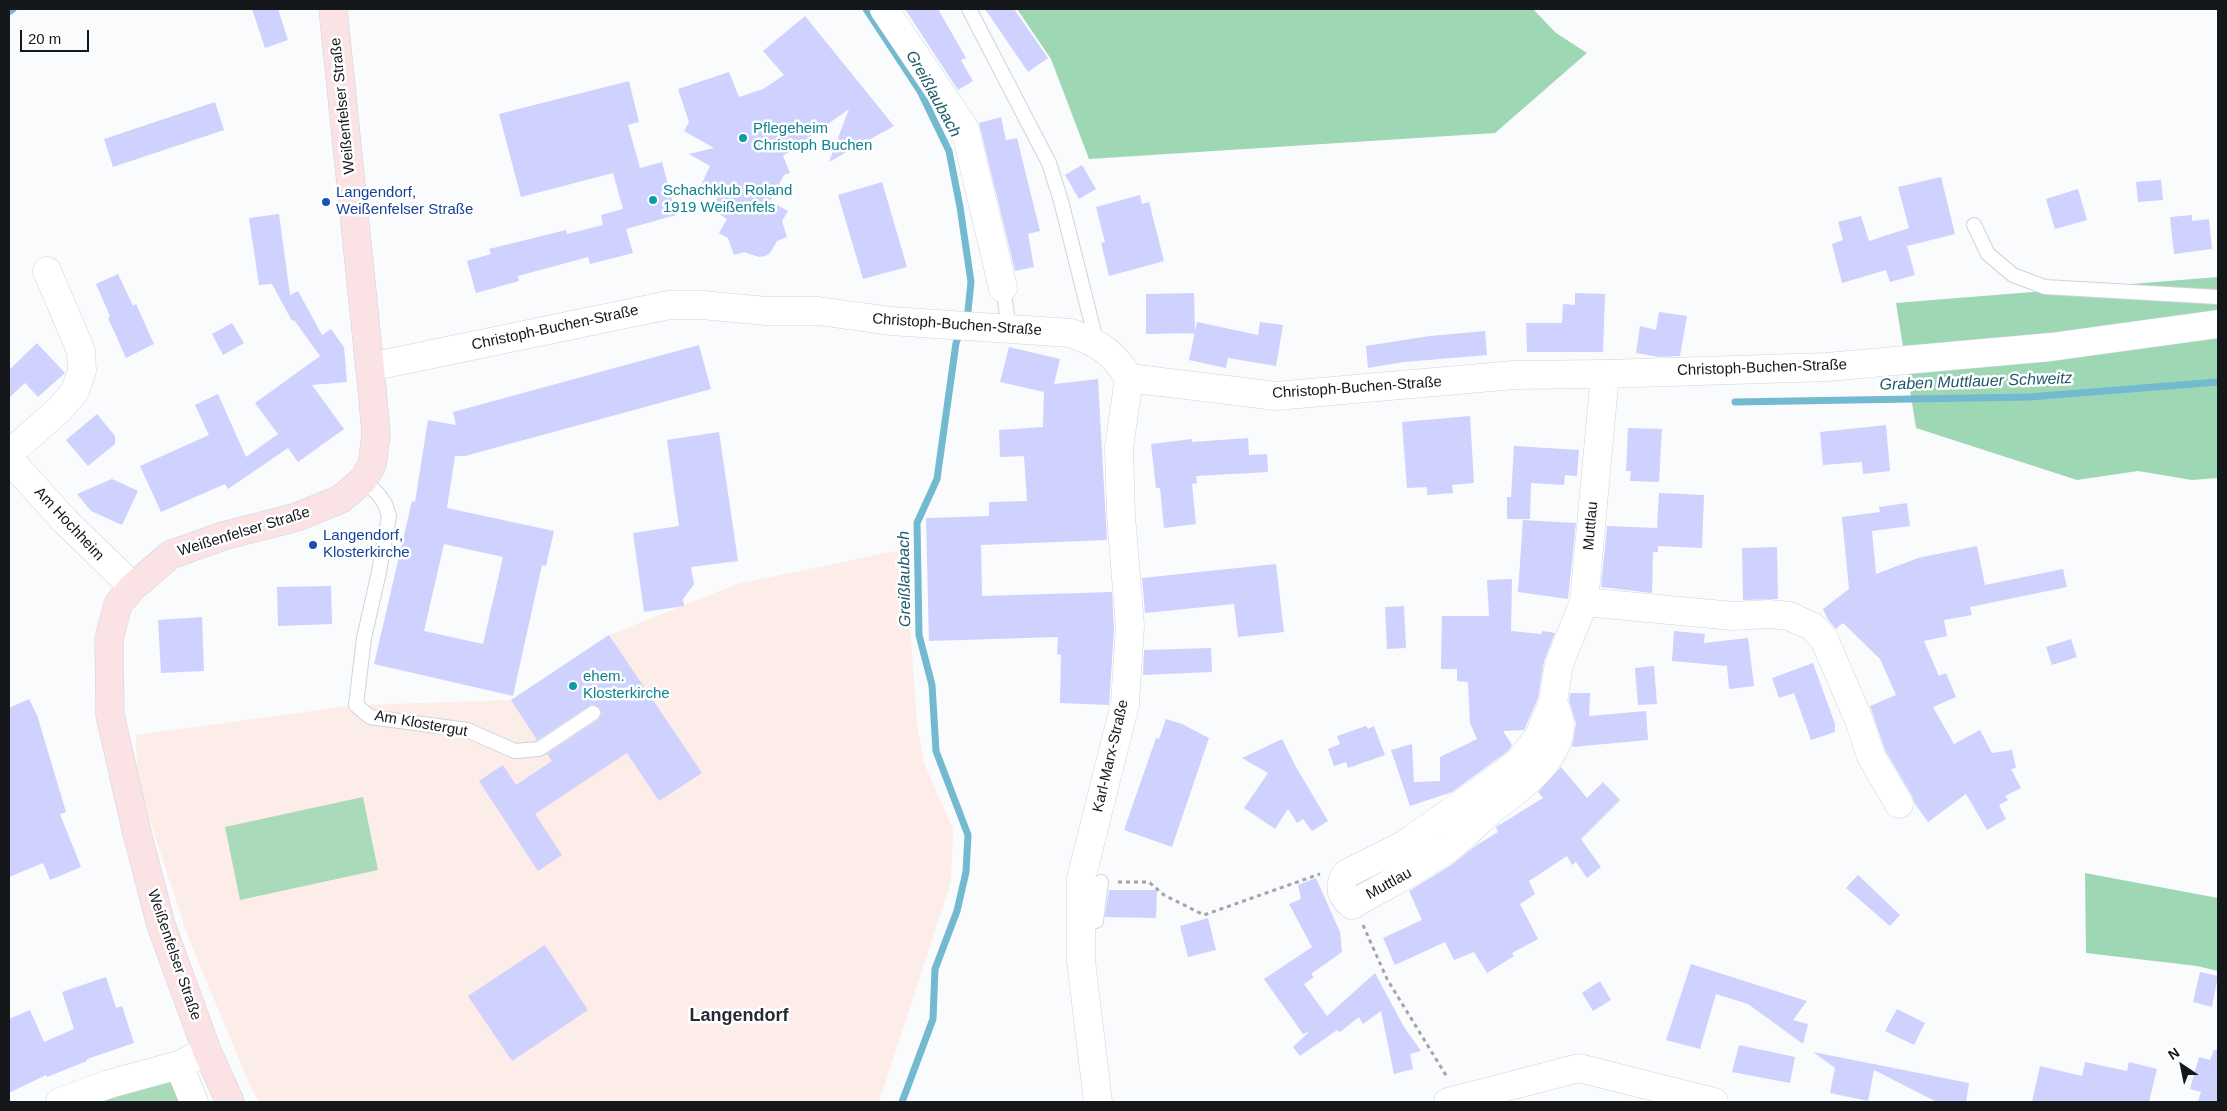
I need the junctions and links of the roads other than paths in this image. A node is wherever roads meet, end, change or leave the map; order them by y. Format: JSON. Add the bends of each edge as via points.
{"nodes":[{"id":1,"x":333,"y":9,"type":"edge"},
{"id":2,"x":884,"y":9,"type":"edge"},
{"id":3,"x":969,"y":9,"type":"edge"},
{"id":4,"x":1974,"y":225,"type":"dead end"},
{"id":5,"x":47,"y":271,"type":"dead end"},
{"id":6,"x":1003,"y":288,"type":"joint"},
{"id":7,"x":2218,"y":297,"type":"edge"},
{"id":8,"x":2218,"y":324,"type":"edge"},
{"id":9,"x":1009,"y":328,"type":"junction"},
{"id":10,"x":1098,"y":344,"type":"junction"},
{"id":11,"x":370,"y":366,"type":"junction"},
{"id":12,"x":1605,"y":374,"type":"junction"},
{"id":13,"x":1129,"y":378,"type":"junction"},
{"id":14,"x":9,"y":454,"type":"edge"},
{"id":15,"x":9,"y":459,"type":"edge"},
{"id":16,"x":363,"y":480,"type":"junction"},
{"id":17,"x":133,"y":587,"type":"junction"},
{"id":18,"x":1584,"y":602,"type":"junction"},
{"id":19,"x":593,"y":714,"type":"dead end"},
{"id":20,"x":1899,"y":804,"type":"dead end"},
{"id":21,"x":1101,"y":882,"type":"road end"},
{"id":22,"x":1347,"y":893,"type":"road end"},
{"id":23,"x":1082,"y":924,"type":"junction"},
{"id":24,"x":207,"y":1051,"type":"junction"},
{"id":25,"x":178,"y":1065,"type":"junction"},
{"id":26,"x":1454,"y":1100,"type":"edge"},
{"id":27,"x":60,"y":1102,"type":"edge"},
{"id":28,"x":194,"y":1102,"type":"edge"},
{"id":29,"x":230,"y":1102,"type":"edge"},
{"id":30,"x":1098,"y":1102,"type":"edge"},
{"id":31,"x":1714,"y":1102,"type":"edge"}],
"edges":[{"from":1,"to":11,"type":"street","name":"Weißenfelser Straße"},
{"from":2,"to":6,"type":"street","via":[[965,129]]},
{"from":3,"to":10,"type":"lane","via":[[1049,163]]},
{"from":4,"to":7,"type":"lane","via":[[1988,254],[2013,275],[2045,287]]},
{"from":5,"to":14,"type":"street","via":[[81,351],[82,371],[75,391],[60,409]]},
{"from":6,"to":9,"type":"lane"},
{"from":8,"to":12,"type":"street","name":"Christoph-Buchen-Straße","via":[[2051,348],[1828,367]]},
{"from":9,"to":10,"type":"street","name":"Christoph-Buchen-Straße","via":[[1070,333]]},
{"from":9,"to":11,"type":"street","name":"Christoph-Buchen-Straße","via":[[872,319],[818,311],[670,305]]},
{"from":10,"to":13,"type":"street","name":"Christoph-Buchen-Straße","via":[[1116,358]]},
{"from":11,"to":16,"type":"street","name":"Weißenfelser Straße","via":[[376,434],[372,465]]},
{"from":12,"to":13,"type":"street","name":"Christoph-Buchen-Straße","via":[[1514,375],[1276,396]]},
{"from":12,"to":18,"type":"street","name":"Muttlau"},
{"from":13,"to":23,"type":"street","name":"Karl-Marx-Straße","via":[[1119,448],[1130,626],[1125,704],[1082,879]]},
{"from":15,"to":17,"type":"street","name":"Am Hochheim","via":[[64,521]]},
{"from":16,"to":17,"type":"street","name":"Weißenfelser Straße","via":[[341,499],[298,517],[223,536],[170,555]]},
{"from":16,"to":19,"type":"lane","name":"Am Klostergut","via":[[378,494],[389,516],[364,638],[356,705],[370,717],[467,730],[514,752],[539,750]]},
{"from":17,"to":24,"type":"street","name":"Weißenfelser Straße","via":[[118,604],[109,639],[110,715],[161,925]]},
{"from":18,"to":20,"type":"street","via":[[1732,616],[1789,616],[1813,627],[1824,639],[1871,756]]},
{"from":18,"to":22,"type":"street","name":"Muttlau","via":[[1559,664],[1553,702],[1539,736],[1519,762],[1404,845],[1351,870]]},
{"from":21,"to":23,"type":"lane","via":[[1096,921]]},
{"from":23,"to":30,"type":"street","name":"Karl-Marx-Straße","via":[[1082,961]]},
{"from":24,"to":25,"type":"street"},
{"from":24,"to":29,"type":"street","name":"Weißenfelser Straße"},
{"from":25,"to":27,"type":"street","via":[[108,1084]]},
{"from":25,"to":28,"type":"street"},
{"from":26,"to":31,"type":"street","via":[[1579,1068]]}]}
